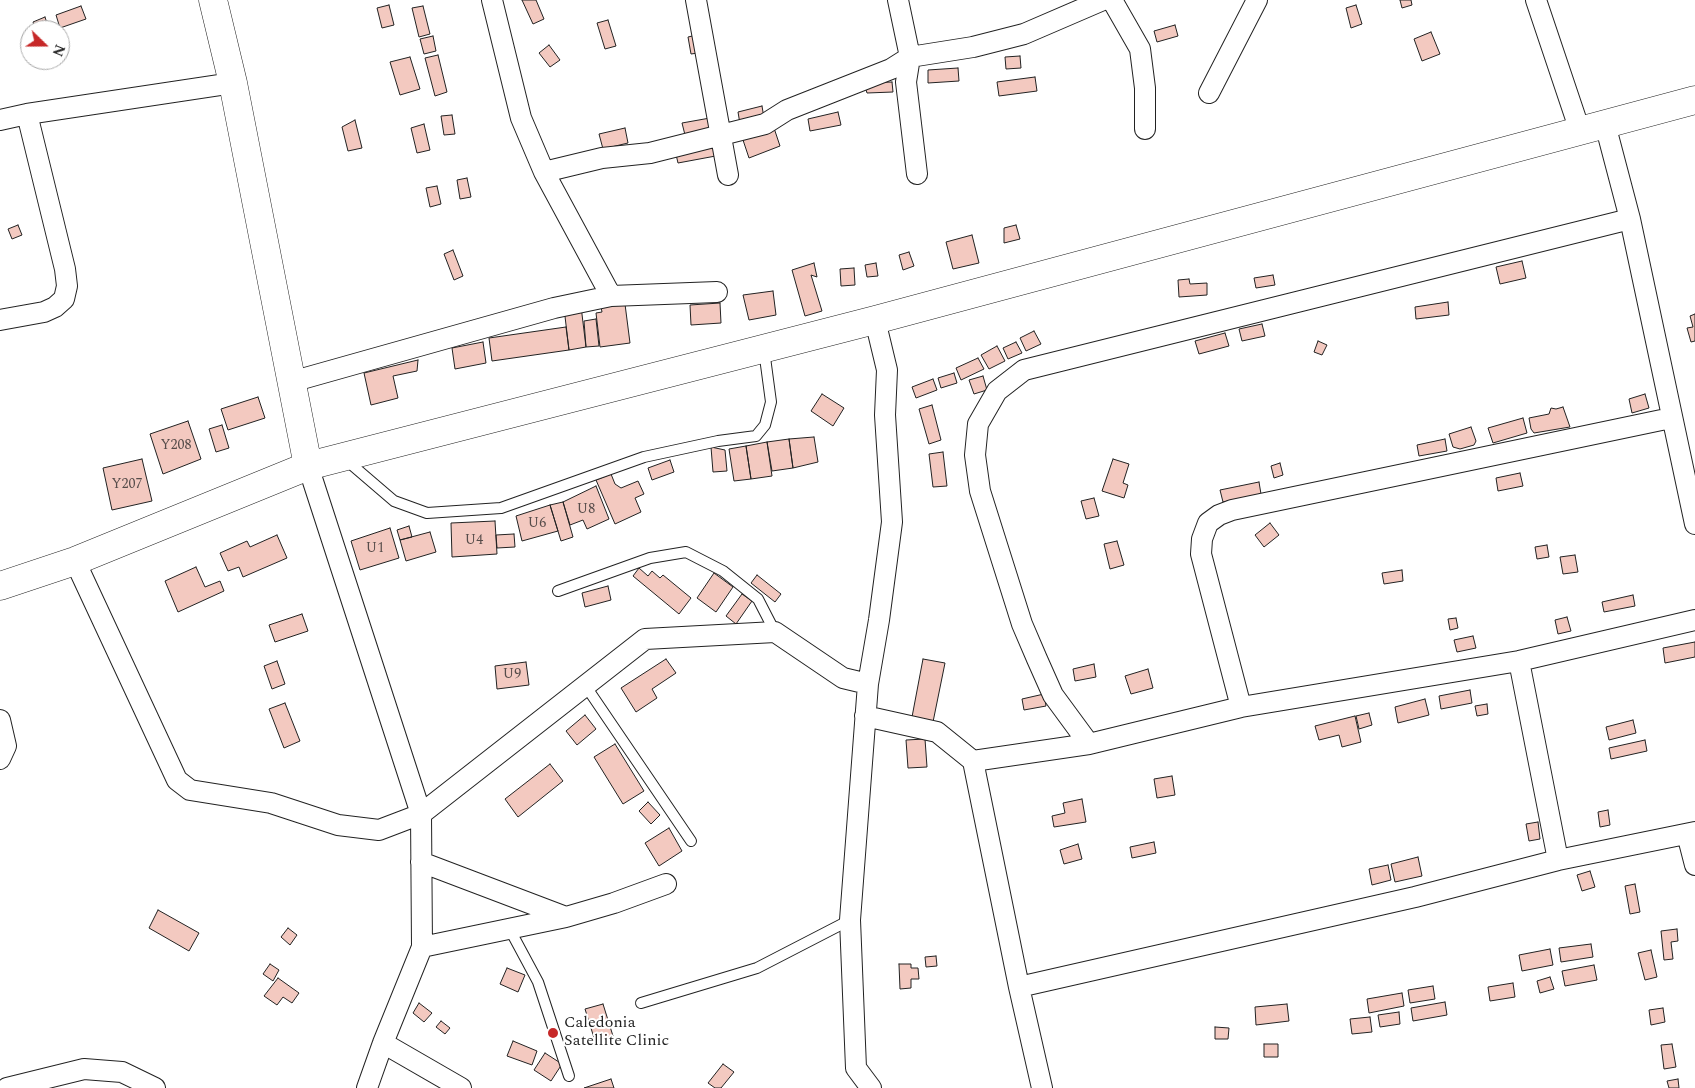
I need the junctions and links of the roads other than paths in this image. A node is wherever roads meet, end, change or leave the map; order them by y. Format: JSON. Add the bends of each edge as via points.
{"nodes":[{"id":1,"x":213,"y":0,"type":"edge"},
{"id":2,"x":492,"y":0,"type":"edge"},
{"id":3,"x":696,"y":0,"type":"edge"},
{"id":4,"x":898,"y":0,"type":"edge"},
{"id":5,"x":1103,"y":0,"type":"edge"},
{"id":6,"x":1112,"y":0,"type":"edge"},
{"id":7,"x":1258,"y":0,"type":"edge"},
{"id":8,"x":1536,"y":0,"type":"edge"},
{"id":9,"x":910,"y":57,"type":"junction"},
{"id":10,"x":233,"y":84,"type":"junction"},
{"id":11,"x":1209,"y":94,"type":"dead end"},
{"id":12,"x":1695,"y":100,"type":"edge"},
{"id":13,"x":27,"y":114,"type":"junction"},
{"id":14,"x":0,"y":120,"type":"edge"},
{"id":15,"x":1592,"y":127,"type":"junction"},
{"id":16,"x":1145,"y":130,"type":"dead end"},
{"id":17,"x":721,"y":135,"type":"junction"},
{"id":18,"x":544,"y":172,"type":"junction"},
{"id":19,"x":918,"y":174,"type":"dead end"},
{"id":20,"x":728,"y":175,"type":"dead end"},
{"id":21,"x":1630,"y":219,"type":"junction"},
{"id":22,"x":717,"y":292,"type":"dead end"},
{"id":23,"x":610,"y":296,"type":"junction"},
{"id":24,"x":0,"y":320,"type":"edge"},
{"id":25,"x":875,"y":320,"type":"junction"},
{"id":26,"x":763,"y":349,"type":"junction"},
{"id":27,"x":291,"y":382,"type":"junction"},
{"id":28,"x":1671,"y":418,"type":"junction"},
{"id":29,"x":342,"y":457,"type":"junction"},
{"id":30,"x":308,"y":466,"type":"junction"},
{"id":31,"x":1695,"y":524,"type":"edge"},
{"id":32,"x":75,"y":561,"type":"junction"},
{"id":33,"x":0,"y":586,"type":"edge"},
{"id":34,"x":558,"y":591,"type":"dead end"},
{"id":35,"x":1695,"y":620,"type":"edge"},
{"id":36,"x":776,"y":632,"type":"junction"},
{"id":37,"x":1519,"y":661,"type":"junction"},
{"id":38,"x":868,"y":684,"type":"junction"},
{"id":39,"x":585,"y":685,"type":"junction"},
{"id":40,"x":1241,"y":707,"type":"junction"},
{"id":41,"x":865,"y":716,"type":"junction"},
{"id":42,"x":0,"y":720,"type":"edge"},
{"id":43,"x":1089,"y":744,"type":"junction"},
{"id":44,"x":0,"y":759,"type":"edge"},
{"id":45,"x":973,"y":761,"type":"junction"},
{"id":46,"x":421,"y":814,"type":"junction"},
{"id":47,"x":1691,"y":833,"type":"edge"},
{"id":48,"x":691,"y":842,"type":"dead end"},
{"id":49,"x":1558,"y":860,"type":"junction"},
{"id":50,"x":421,"y":862,"type":"junction"},
{"id":51,"x":1695,"y":865,"type":"edge"},
{"id":52,"x":666,"y":884,"type":"dead end"},
{"id":53,"x":566,"y":917,"type":"junction"},
{"id":54,"x":850,"y":920,"type":"junction"},
{"id":55,"x":509,"y":928,"type":"junction"},
{"id":56,"x":422,"y":947,"type":"junction"},
{"id":57,"x":1019,"y":987,"type":"junction"},
{"id":58,"x":641,"y":1003,"type":"dead end"},
{"id":59,"x":383,"y":1043,"type":"junction"},
{"id":60,"x":569,"y":1076,"type":"dead end"},
{"id":61,"x":7,"y":1088,"type":"edge"},
{"id":62,"x":155,"y":1088,"type":"edge"},
{"id":63,"x":367,"y":1088,"type":"edge"},
{"id":64,"x":461,"y":1088,"type":"edge"},
{"id":65,"x":870,"y":1088,"type":"edge"},
{"id":66,"x":1042,"y":1088,"type":"edge"}],
"edges":[{"from":1,"to":10,"type":"street"},
{"from":2,"to":18,"type":"street","via":[[521,118]]},
{"from":3,"to":17,"type":"street"},
{"from":4,"to":9,"type":"street"},
{"from":5,"to":9,"type":"street","via":[[1024,34],[973,47]]},
{"from":6,"to":16,"type":"street","via":[[1140,49],[1145,88]]},
{"from":7,"to":11,"type":"street"},
{"from":8,"to":15,"type":"street"},
{"from":9,"to":17,"type":"street","via":[[891,70],[787,110],[765,124]]},
{"from":9,"to":19,"type":"street","via":[[906,82]]},
{"from":10,"to":13,"type":"street"},
{"from":10,"to":27,"type":"street"},
{"from":12,"to":15,"type":"street"},
{"from":13,"to":14,"type":"street"},
{"from":13,"to":24,"type":"street","via":[[67,286],[64,299],[55,307]]},
{"from":15,"to":21,"type":"street"},
{"from":15,"to":25,"type":"street"},
{"from":17,"to":18,"type":"street","via":[[650,153],[602,158]]},
{"from":17,"to":20,"type":"street"},
{"from":18,"to":23,"type":"street"},
{"from":21,"to":28,"type":"street"},
{"from":21,"to":43,"type":"street","via":[[1024,370],[997,391],[978,424],[975,455],[980,491],[1022,624],[1037,659],[1053,695]]},
{"from":22,"to":23,"type":"street"},
{"from":23,"to":27,"type":"street","via":[[554,308]]},
{"from":25,"to":26,"type":"street"},
{"from":25,"to":38,"type":"street","via":[[887,370],[885,414],[892,522]]},
{"from":26,"to":29,"type":"street"},
{"from":26,"to":29,"type":"lane","via":[[771,402],[765,425],[756,436],[644,457],[502,508],[427,513],[394,502]]},
{"from":27,"to":30,"type":"street"},
{"from":28,"to":31,"type":"street"},
{"from":28,"to":40,"type":"street","via":[[1242,508],[1208,523],[1201,554]]},
{"from":29,"to":30,"type":"street"},
{"from":30,"to":32,"type":"street"},
{"from":30,"to":46,"type":"street"},
{"from":32,"to":33,"type":"street"},
{"from":32,"to":46,"type":"street","via":[[176,780],[190,790],[270,803],[338,825],[379,830]]},
{"from":34,"to":36,"type":"lane","via":[[650,558],[686,552],[723,571],[758,599]]},
{"from":35,"to":37,"type":"street"},
{"from":36,"to":38,"type":"street","via":[[843,678]]},
{"from":36,"to":39,"type":"street","via":[[645,639]]},
{"from":37,"to":40,"type":"street"},
{"from":37,"to":49,"type":"street"},
{"from":38,"to":41,"type":"street"},
{"from":39,"to":46,"type":"street"},
{"from":39,"to":48,"type":"lane"},
{"from":40,"to":43,"type":"street"},
{"from":41,"to":45,"type":"street","via":[[937,732]]},
{"from":41,"to":54,"type":"street"},
{"from":42,"to":44,"type":"street","via":[[6,746]]},
{"from":43,"to":45,"type":"street"},
{"from":45,"to":57,"type":"street"},
{"from":46,"to":50,"type":"street"},
{"from":47,"to":49,"type":"street"},
{"from":47,"to":51,"type":"street"},
{"from":49,"to":57,"type":"street","via":[[1415,897]]},
{"from":50,"to":53,"type":"street"},
{"from":50,"to":56,"type":"street"},
{"from":52,"to":53,"type":"street"},
{"from":53,"to":55,"type":"street"},
{"from":54,"to":58,"type":"lane","via":[[757,968]]},
{"from":54,"to":65,"type":"street","via":[[856,1068]]},
{"from":55,"to":56,"type":"street"},
{"from":55,"to":60,"type":"lane","via":[[538,982]]},
{"from":56,"to":59,"type":"street"},
{"from":57,"to":66,"type":"street"},
{"from":59,"to":63,"type":"street"},
{"from":59,"to":64,"type":"street"},
{"from":61,"to":62,"type":"street","via":[[84,1068],[122,1072]]}]}
